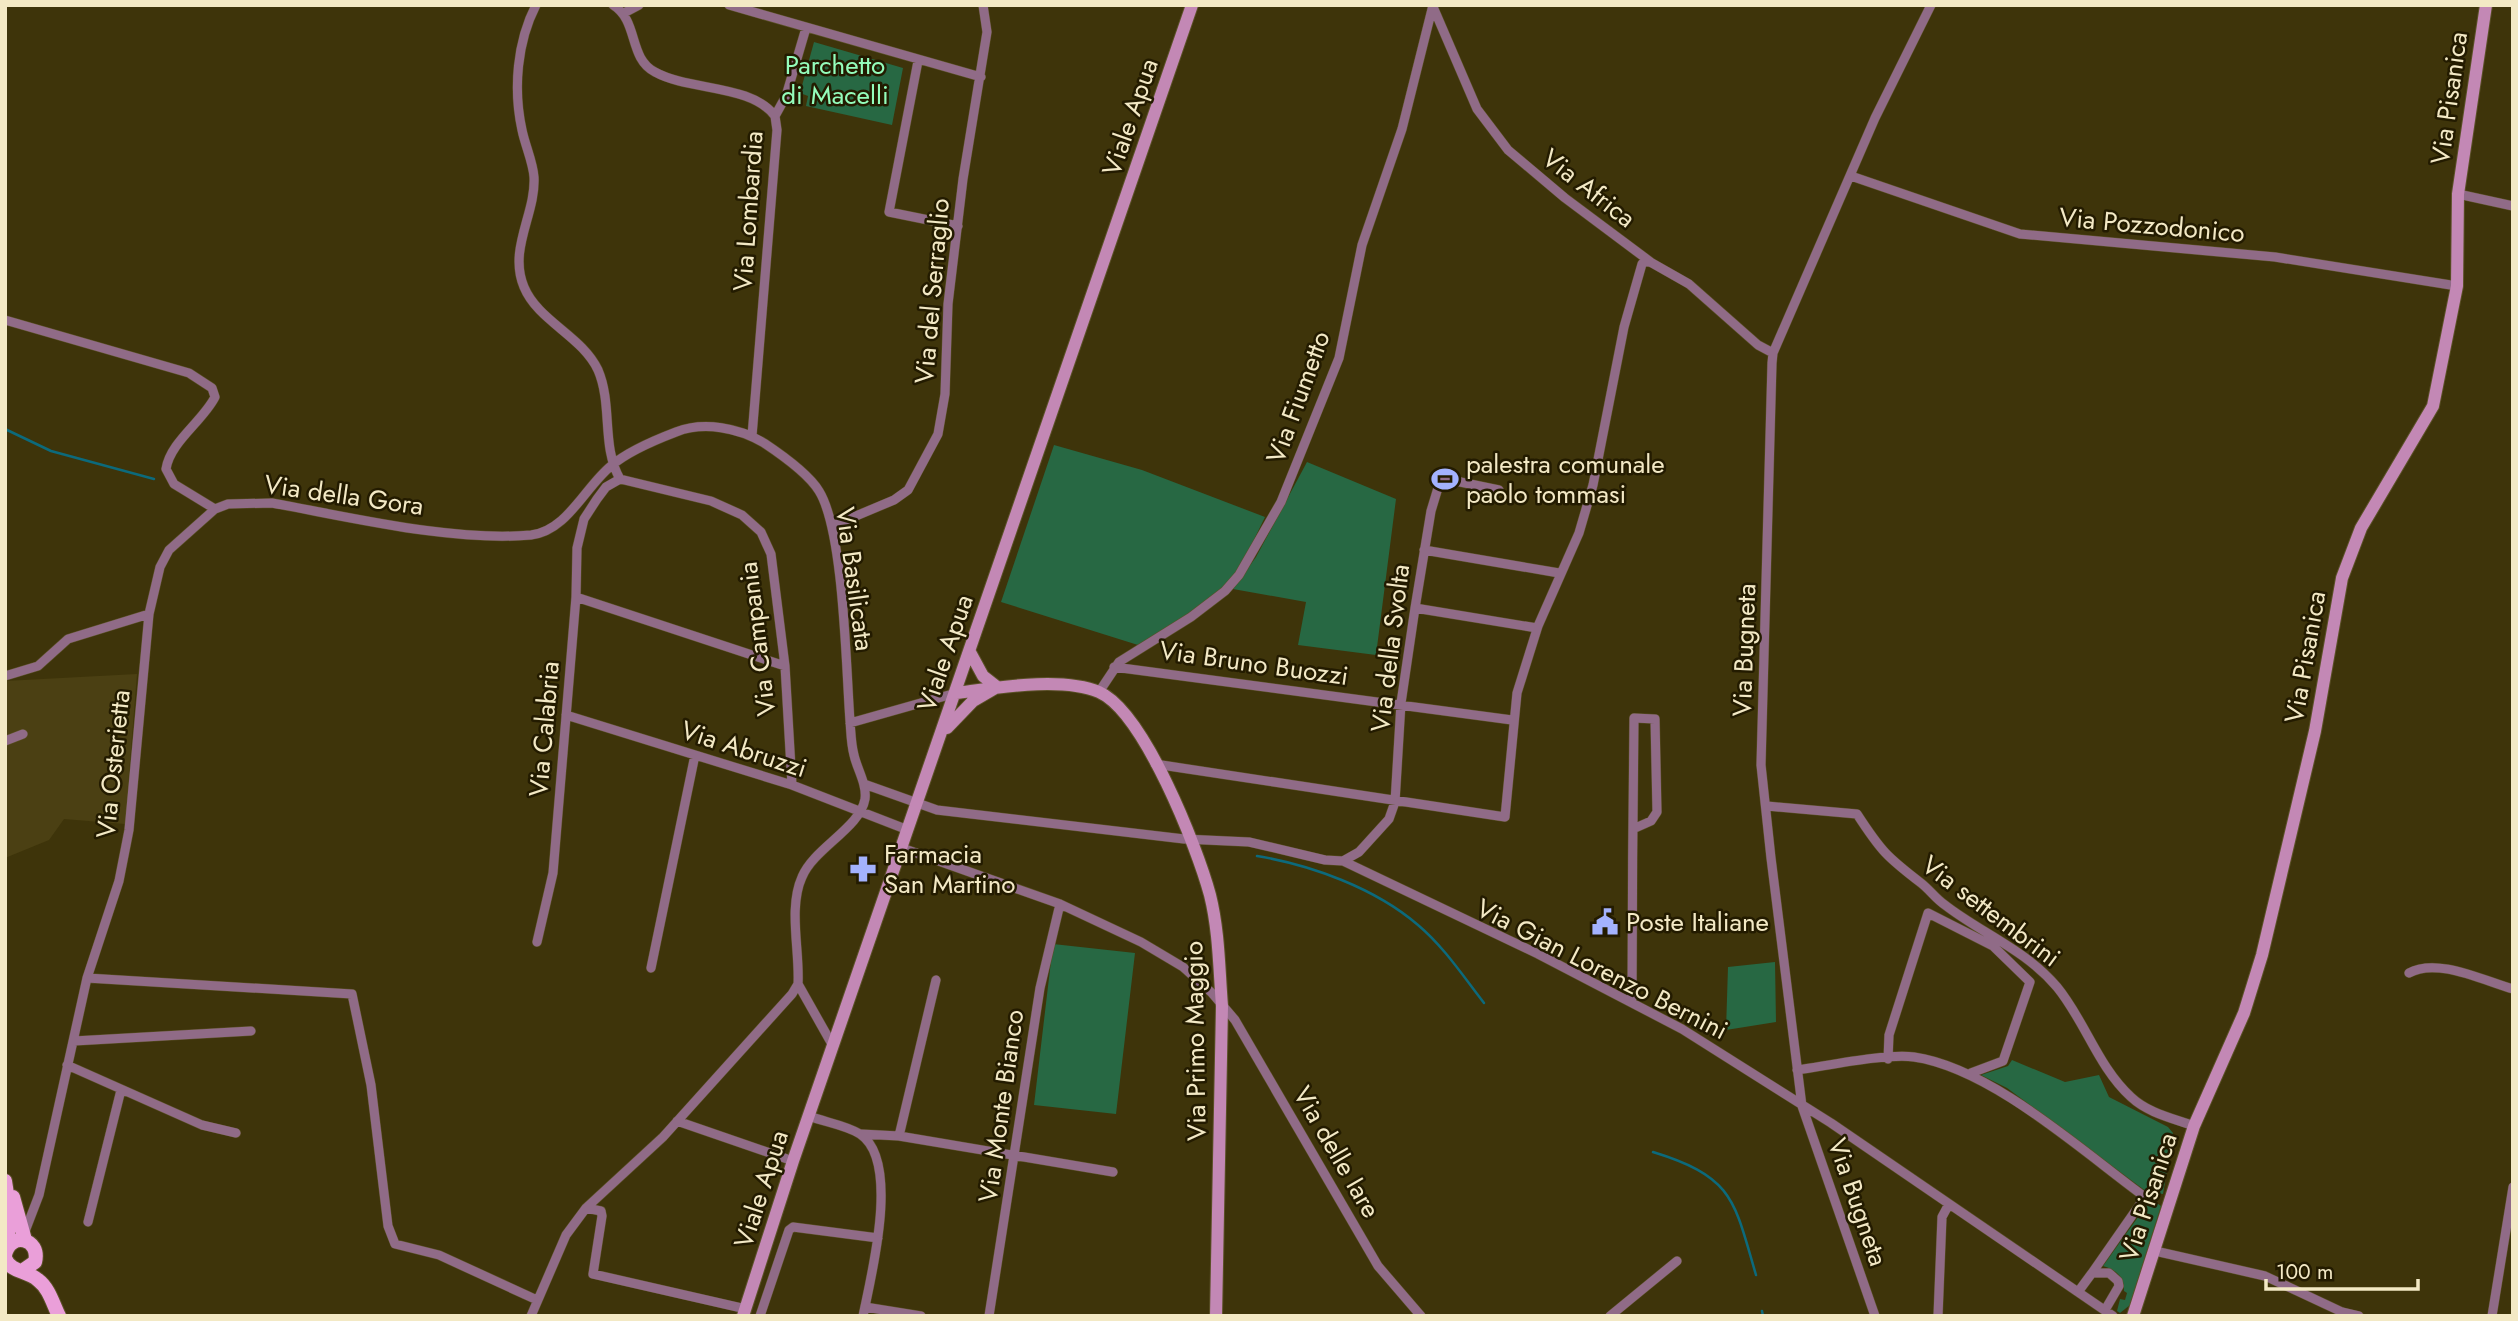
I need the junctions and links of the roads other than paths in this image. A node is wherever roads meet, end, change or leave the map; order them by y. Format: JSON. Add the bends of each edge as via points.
{"nodes":[{"id":1,"x":536,"y":5,"type":"edge"},
{"id":2,"x":613,"y":5,"type":"edge"},
{"id":3,"x":639,"y":5,"type":"edge"},
{"id":4,"x":729,"y":5,"type":"edge"},
{"id":5,"x":983,"y":5,"type":"edge"},
{"id":6,"x":1192,"y":5,"type":"edge"},
{"id":7,"x":1931,"y":5,"type":"edge"},
{"id":8,"x":2486,"y":5,"type":"edge"},
{"id":9,"x":1434,"y":7,"type":"edge"},
{"id":10,"x":624,"y":13,"type":"junction"},
{"id":11,"x":806,"y":28,"type":"junction"},
{"id":12,"x":918,"y":61,"type":"junction"},
{"id":13,"x":981,"y":77,"type":"junction"},
{"id":14,"x":775,"y":116,"type":"junction"},
{"id":15,"x":1851,"y":176,"type":"junction"},
{"id":16,"x":2458,"y":194,"type":"junction"},
{"id":17,"x":2513,"y":206,"type":"edge"},
{"id":18,"x":958,"y":226,"type":"junction"},
{"id":19,"x":1652,"y":263,"type":"junction"},
{"id":20,"x":2457,"y":286,"type":"junction"},
{"id":21,"x":5,"y":320,"type":"edge"},
{"id":22,"x":1773,"y":353,"type":"junction"},
{"id":23,"x":752,"y":436,"type":"junction"},
{"id":24,"x":612,"y":465,"type":"junction"},
{"id":25,"x":620,"y":479,"type":"junction"},
{"id":26,"x":1499,"y":490,"type":"dead end"},
{"id":27,"x":215,"y":509,"type":"junction"},
{"id":28,"x":571,"y":510,"type":"junction"},
{"id":29,"x":584,"y":519,"type":"junction"},
{"id":30,"x":832,"y":526,"type":"junction"},
{"id":31,"x":1424,"y":550,"type":"junction"},
{"id":32,"x":1559,"y":573,"type":"junction"},
{"id":33,"x":576,"y":597,"type":"junction"},
{"id":34,"x":1415,"y":607,"type":"junction"},
{"id":35,"x":149,"y":614,"type":"junction"},
{"id":36,"x":1537,"y":628,"type":"junction"},
{"id":37,"x":970,"y":652,"type":"junction"},
{"id":38,"x":785,"y":666,"type":"junction"},
{"id":39,"x":1114,"y":667,"type":"junction"},
{"id":40,"x":5,"y":676,"type":"edge"},
{"id":41,"x":998,"y":687,"type":"junction"},
{"id":42,"x":956,"y":692,"type":"junction"},
{"id":43,"x":1099,"y":692,"type":"junction"},
{"id":44,"x":1401,"y":703,"type":"junction"},
{"id":45,"x":566,"y":716,"type":"junction"},
{"id":46,"x":1512,"y":720,"type":"junction"},
{"id":47,"x":850,"y":723,"type":"junction"},
{"id":48,"x":23,"y":734,"type":"dead end"},
{"id":49,"x":940,"y":737,"type":"junction"},
{"id":50,"x":5,"y":741,"type":"edge"},
{"id":51,"x":695,"y":755,"type":"junction"},
{"id":52,"x":1155,"y":764,"type":"junction"},
{"id":53,"x":863,"y":784,"type":"junction"},
{"id":54,"x":792,"y":785,"type":"junction"},
{"id":55,"x":1395,"y":802,"type":"junction"},
{"id":56,"x":916,"y":805,"type":"junction"},
{"id":57,"x":1767,"y":806,"type":"junction"},
{"id":58,"x":861,"y":812,"type":"junction"},
{"id":59,"x":1633,"y":829,"type":"junction"},
{"id":60,"x":908,"y":830,"type":"junction"},
{"id":61,"x":1192,"y":838,"type":"junction"},
{"id":62,"x":902,"y":848,"type":"junction"},
{"id":63,"x":1343,"y":860,"type":"junction"},
{"id":64,"x":1060,"y":904,"type":"junction"},
{"id":65,"x":537,"y":942,"type":"dead end"},
{"id":66,"x":651,"y":968,"type":"dead end"},
{"id":67,"x":2409,"y":973,"type":"dead end"},
{"id":68,"x":88,"y":978,"type":"junction"},
{"id":69,"x":936,"y":980,"type":"dead end"},
{"id":70,"x":798,"y":984,"type":"junction"},
{"id":71,"x":2513,"y":989,"type":"edge"},
{"id":72,"x":1632,"y":1001,"type":"junction"},
{"id":73,"x":1222,"y":1006,"type":"junction"},
{"id":74,"x":251,"y":1031,"type":"dead end"},
{"id":75,"x":74,"y":1041,"type":"junction"},
{"id":76,"x":833,"y":1046,"type":"junction"},
{"id":77,"x":1888,"y":1059,"type":"junction"},
{"id":78,"x":67,"y":1065,"type":"junction"},
{"id":79,"x":1797,"y":1070,"type":"junction"},
{"id":80,"x":1971,"y":1073,"type":"junction"},
{"id":81,"x":121,"y":1090,"type":"junction"},
{"id":82,"x":1802,"y":1106,"type":"junction"},
{"id":83,"x":809,"y":1116,"type":"junction"},
{"id":84,"x":677,"y":1121,"type":"junction"},
{"id":85,"x":2194,"y":1126,"type":"junction"},
{"id":86,"x":236,"y":1133,"type":"dead end"},
{"id":87,"x":861,"y":1134,"type":"junction"},
{"id":88,"x":899,"y":1136,"type":"junction"},
{"id":89,"x":1016,"y":1157,"type":"junction"},
{"id":90,"x":793,"y":1161,"type":"junction"},
{"id":91,"x":1112,"y":1172,"type":"dead end"},
{"id":92,"x":5,"y":1181,"type":"edge"},
{"id":93,"x":2513,"y":1187,"type":"edge"},
{"id":94,"x":1949,"y":1204,"type":"junction"},
{"id":95,"x":586,"y":1208,"type":"junction"},
{"id":96,"x":88,"y":1222,"type":"dead end"},
{"id":97,"x":25,"y":1237,"type":"junction"},
{"id":98,"x":878,"y":1238,"type":"junction"},
{"id":99,"x":2155,"y":1251,"type":"junction"},
{"id":100,"x":37,"y":1258,"type":"junction"},
{"id":101,"x":10,"y":1260,"type":"edge"},
{"id":102,"x":1677,"y":1261,"type":"dead end"},
{"id":103,"x":2092,"y":1273,"type":"junction"},
{"id":104,"x":6,"y":1282,"type":"edge"},
{"id":105,"x":2078,"y":1292,"type":"junction"},
{"id":106,"x":537,"y":1300,"type":"junction"},
{"id":107,"x":864,"y":1311,"type":"edge"},
{"id":108,"x":745,"y":1312,"type":"edge"},
{"id":109,"x":2109,"y":1313,"type":"edge"},
{"id":110,"x":59,"y":1316,"type":"edge"},
{"id":111,"x":68,"y":1316,"type":"edge"},
{"id":112,"x":531,"y":1316,"type":"edge"},
{"id":113,"x":760,"y":1316,"type":"edge"},
{"id":114,"x":921,"y":1316,"type":"edge"},
{"id":115,"x":989,"y":1316,"type":"edge"},
{"id":116,"x":1216,"y":1316,"type":"edge"},
{"id":117,"x":1421,"y":1316,"type":"edge"},
{"id":118,"x":1610,"y":1316,"type":"edge"},
{"id":119,"x":1875,"y":1316,"type":"edge"},
{"id":120,"x":1938,"y":1316,"type":"edge"},
{"id":121,"x":2133,"y":1316,"type":"edge"},
{"id":122,"x":2359,"y":1316,"type":"edge"},
{"id":123,"x":2492,"y":1316,"type":"edge"}],
"edges":[{"from":1,"to":24,"type":"street","via":[[523,34],[519,70],[521,126],[534,176],[518,267],[536,306],[597,369],[604,390]]},
{"from":2,"to":10,"type":"street"},
{"from":3,"to":10,"type":"street"},
{"from":4,"to":11,"type":"street"},
{"from":5,"to":13,"type":"street","name":"Via del Serraglio","via":[[987,32]]},
{"from":6,"to":37,"type":"street","name":"Viale Apua"},
{"from":7,"to":15,"type":"street","name":"Via Bugneta"},
{"from":8,"to":16,"type":"street","name":"Via Pisanica"},
{"from":9,"to":19,"type":"street","name":"Via Africa","via":[[1477,109],[1496,137],[1565,198]]},
{"from":9,"to":39,"type":"street","name":"Via Fiumetto","via":[[1402,129],[1362,245],[1339,358],[1281,502],[1225,591]]},
{"from":10,"to":14,"type":"street","name":"Via Lombardia","via":[[640,57],[650,69],[756,100]]},
{"from":11,"to":12,"type":"street"},
{"from":11,"to":14,"type":"street","via":[[786,96]]},
{"from":12,"to":13,"type":"street"},
{"from":12,"to":18,"type":"street","via":[[889,212]]},
{"from":13,"to":18,"type":"street","name":"Via del Serraglio"},
{"from":14,"to":23,"type":"street","name":"Via Lombardia"},
{"from":15,"to":20,"type":"street","name":"Via Pozzodonico","via":[[2020,234],[2275,257]]},
{"from":15,"to":22,"type":"street","name":"Via Bugneta"},
{"from":16,"to":17,"type":"street"},
{"from":16,"to":20,"type":"street","name":"Via Pisanica"},
{"from":18,"to":30,"type":"street","name":"Via del Serraglio","via":[[948,304],[945,394],[931,450],[916,480],[901,495]]},
{"from":19,"to":22,"type":"street","name":"Via Africa","via":[[1689,284]]},
{"from":19,"to":32,"type":"street","via":[[1644,261],[1639,270],[1593,485],[1579,533]]},
{"from":20,"to":85,"type":"street","name":"Via Pisanica","via":[[2433,406],[2361,528],[2342,578],[2315,731],[2262,955],[2244,1013]]},
{"from":21,"to":27,"type":"street","via":[[159,363],[200,378],[212,388],[215,397],[210,408],[166,468],[174,484]]},
{"from":22,"to":57,"type":"street","name":"Via Bugneta","via":[[1761,765]]},
{"from":23,"to":24,"type":"street","name":"Via Basilicata","via":[[715,427],[678,431]]},
{"from":23,"to":30,"type":"street","name":"Via Basilicata","via":[[815,485]]},
{"from":24,"to":25,"type":"street"},
{"from":24,"to":28,"type":"street","name":"Via della Gora"},
{"from":25,"to":29,"type":"street","name":"Via Calabria","via":[[606,487]]},
{"from":25,"to":38,"type":"street","name":"Via Campania","via":[[711,501],[742,515],[761,532],[771,554]]},
{"from":26,"to":31,"type":"street","name":"Via della Svolta","via":[[1441,478]]},
{"from":27,"to":28,"type":"street","name":"Via della Gora","via":[[228,504],[272,503],[398,526],[510,535],[549,530]]},
{"from":27,"to":35,"type":"street","name":"Via Osterietta","via":[[164,558]]},
{"from":28,"to":29,"type":"street"},
{"from":29,"to":33,"type":"street","name":"Via Calabria","via":[[577,548]]},
{"from":30,"to":47,"type":"street","name":"Via Basilicata"},
{"from":31,"to":32,"type":"street"},
{"from":31,"to":34,"type":"street","name":"Via della Svolta"},
{"from":32,"to":36,"type":"street"},
{"from":33,"to":38,"type":"street"},
{"from":33,"to":45,"type":"street","name":"Via Calabria"},
{"from":34,"to":36,"type":"street"},
{"from":34,"to":44,"type":"street","name":"Via della Svolta"},
{"from":35,"to":40,"type":"street","via":[[68,639],[38,666]]},
{"from":35,"to":68,"type":"street","name":"Via Osterietta","via":[[129,830],[119,881]]},
{"from":36,"to":46,"type":"street"},
{"from":37,"to":41,"type":"street","via":[[983,676]]},
{"from":37,"to":42,"type":"street","name":"Viale Apua"},
{"from":38,"to":54,"type":"street","name":"Via Campania"},
{"from":39,"to":43,"type":"street","name":"Via Fiumetto"},
{"from":39,"to":44,"type":"street","name":"Via Bruno Buozzi"},
{"from":41,"to":42,"type":"street","name":"Via Primo Maggio"},
{"from":41,"to":43,"type":"street","name":"Via Primo Maggio","via":[[1072,685]]},
{"from":41,"to":49,"type":"street","via":[[973,701]]},
{"from":42,"to":47,"type":"street"},
{"from":42,"to":49,"type":"street","name":"Viale Apua"},
{"from":43,"to":52,"type":"street","name":"Via Primo Maggio","via":[[1129,716]]},
{"from":44,"to":46,"type":"street","name":"Via Bruno Buozzi"},
{"from":44,"to":55,"type":"street","name":"Via della Svolta"},
{"from":45,"to":51,"type":"street","name":"Via Abruzzi"},
{"from":45,"to":65,"type":"street","name":"Via Calabria","via":[[553,873]]},
{"from":46,"to":55,"type":"street","via":[[1505,817]]},
{"from":47,"to":53,"type":"street","name":"Via Basilicata"},
{"from":48,"to":50,"type":"street"},
{"from":49,"to":56,"type":"street","name":"Viale Apua"},
{"from":51,"to":54,"type":"street","name":"Via Abruzzi"},
{"from":51,"to":66,"type":"street"},
{"from":52,"to":55,"type":"street"},
{"from":52,"to":61,"type":"street","name":"Via Primo Maggio"},
{"from":53,"to":56,"type":"street"},
{"from":53,"to":58,"type":"street","name":"Via Basilicata","via":[[866,796]]},
{"from":54,"to":58,"type":"street","name":"Via Abruzzi"},
{"from":55,"to":63,"type":"street","name":"Via della Svolta","via":[[1373,839]]},
{"from":56,"to":60,"type":"street","name":"Viale Apua"},
{"from":56,"to":61,"type":"street","name":"Via Gian Lorenzo Bernini"},
{"from":57,"to":79,"type":"street","name":"Via Bugneta"},
{"from":57,"to":85,"type":"street","name":"Via settembrini","via":[[1857,814],[1894,864],[1944,905],[2031,962],[2057,987],[2129,1095],[2151,1110]]},
{"from":58,"to":60,"type":"street","name":"Via Abruzzi"},
{"from":58,"to":70,"type":"street","via":[[801,878],[796,903]]},
{"from":59,"to":59,"type":"street","via":[[1651,821],[1657,812],[1655,719],[1634,718]]},
{"from":59,"to":72,"type":"street"},
{"from":60,"to":62,"type":"street","name":"Viale Apua"},
{"from":61,"to":63,"type":"street","name":"Via Gian Lorenzo Bernini","via":[[1249,842]]},
{"from":61,"to":73,"type":"street","name":"Via Primo Maggio","via":[[1217,930]]},
{"from":62,"to":64,"type":"street","name":"Via delle Iare"},
{"from":62,"to":76,"type":"street","name":"Viale Apua"},
{"from":63,"to":72,"type":"street","name":"Via Gian Lorenzo Bernini"},
{"from":64,"to":73,"type":"street","name":"Via delle Iare","via":[[1167,956]]},
{"from":64,"to":89,"type":"street","name":"Via Monte Bianco","via":[[1040,988]]},
{"from":67,"to":71,"type":"street","via":[[2440,968]]},
{"from":68,"to":75,"type":"street","name":"Via Osterietta"},
{"from":68,"to":106,"type":"street","via":[[352,994],[371,1085],[388,1226],[395,1244],[439,1255]]},
{"from":69,"to":88,"type":"street"},
{"from":70,"to":76,"type":"street"},
{"from":70,"to":84,"type":"street"},
{"from":72,"to":82,"type":"street","name":"Via Gian Lorenzo Bernini"},
{"from":73,"to":116,"type":"street","name":"Via Primo Maggio"},
{"from":73,"to":117,"type":"street","name":"Via delle Iare","via":[[1236,1020],[1378,1266]]},
{"from":74,"to":75,"type":"street"},
{"from":75,"to":78,"type":"street","name":"Via Osterietta"},
{"from":76,"to":83,"type":"street","name":"Viale Apua"},
{"from":77,"to":79,"type":"street"},
{"from":77,"to":80,"type":"street","via":[[1911,1056]]},
{"from":77,"to":80,"type":"street","via":[[1889,1035],[1928,913],[1993,946],[2031,982],[2003,1060]]},
{"from":78,"to":81,"type":"street"},
{"from":78,"to":97,"type":"street","name":"Via Osterietta","via":[[39,1195]]},
{"from":79,"to":82,"type":"street","name":"Via Bugneta"},
{"from":80,"to":103,"type":"street","via":[[2145,1197]]},
{"from":81,"to":86,"type":"street","via":[[202,1125]]},
{"from":81,"to":96,"type":"street"},
{"from":82,"to":94,"type":"street","name":"Via Gian Lorenzo Bernini"},
{"from":82,"to":119,"type":"street","name":"Via Bugneta"},
{"from":83,"to":87,"type":"street"},
{"from":83,"to":90,"type":"street","name":"Viale Apua"},
{"from":84,"to":90,"type":"street"},
{"from":84,"to":95,"type":"street"},
{"from":85,"to":99,"type":"street","name":"Via Pisanica"},
{"from":87,"to":88,"type":"street"},
{"from":87,"to":98,"type":"street","via":[[875,1156],[881,1184]]},
{"from":88,"to":89,"type":"street"},
{"from":89,"to":91,"type":"street"},
{"from":89,"to":115,"type":"street","name":"Via Monte Bianco"},
{"from":90,"to":108,"type":"street","name":"Viale Apua"},
{"from":92,"to":97,"type":"main road"},
{"from":92,"to":101,"type":"main road"},
{"from":93,"to":123,"type":"street"},
{"from":94,"to":105,"type":"street","name":"Via Gian Lorenzo Bernini"},
{"from":94,"to":120,"type":"street","via":[[1942,1217]]},
{"from":95,"to":106,"type":"street","via":[[566,1234]]},
{"from":95,"to":108,"type":"street","via":[[601,1211],[602,1216],[593,1274]]},
{"from":97,"to":100,"type":"main road"},
{"from":97,"to":101,"type":"main road","via":[[15,1241]]},
{"from":98,"to":107,"type":"street"},
{"from":98,"to":113,"type":"street","via":[[793,1227]]},
{"from":99,"to":121,"type":"street","name":"Via Pisanica"},
{"from":99,"to":122,"type":"street","via":[[2265,1276]]},
{"from":100,"to":101,"type":"main road","via":[[30,1269]]},
{"from":100,"to":111,"type":"main road"},
{"from":101,"to":104,"type":"main road"},
{"from":101,"to":110,"type":"main road","via":[[43,1284]]},
{"from":102,"to":118,"type":"street"},
{"from":103,"to":105,"type":"street"},
{"from":103,"to":109,"type":"street","via":[[2105,1271],[2118,1281]]},
{"from":105,"to":109,"type":"street","name":"Via Gian Lorenzo Bernini"},
{"from":106,"to":112,"type":"street"},
{"from":107,"to":114,"type":"street"}]}
